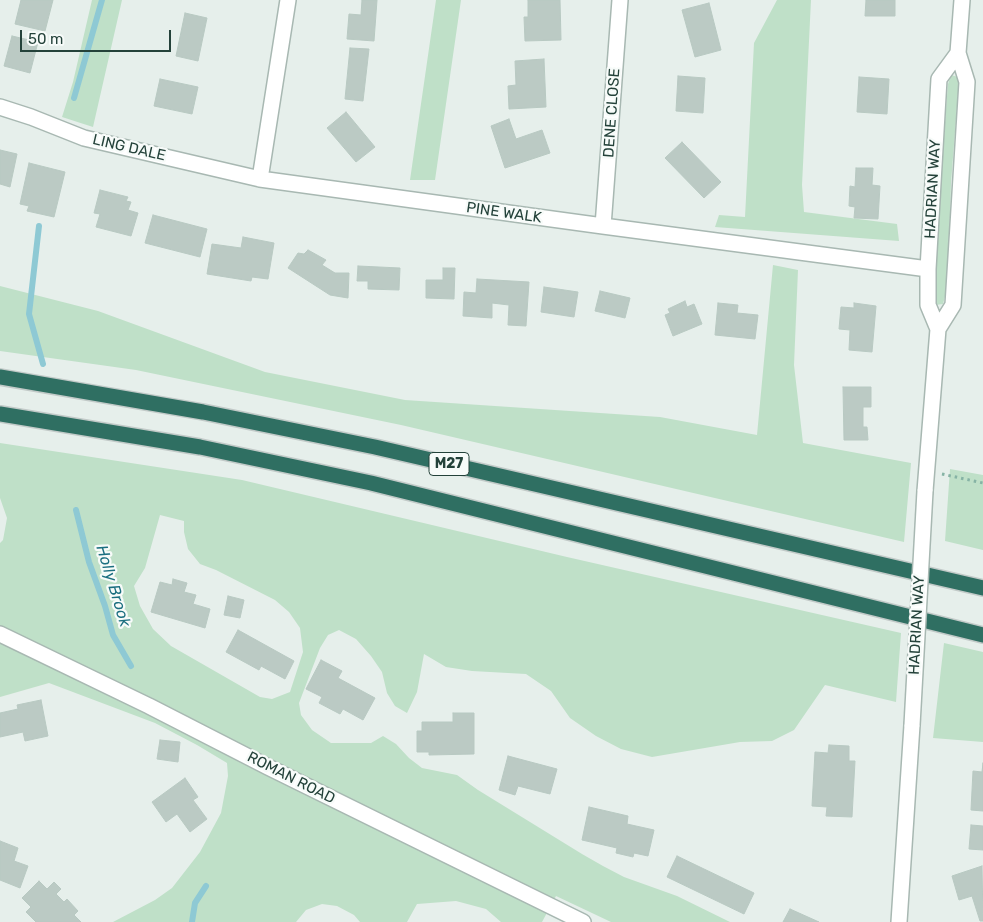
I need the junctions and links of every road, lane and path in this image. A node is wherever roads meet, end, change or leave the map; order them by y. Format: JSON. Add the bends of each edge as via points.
{"nodes":[{"id":1,"x":288,"y":0,"type":"edge"},
{"id":2,"x":620,"y":0,"type":"edge"},
{"id":3,"x":962,"y":0,"type":"edge"},
{"id":4,"x":958,"y":53,"type":"junction"},
{"id":5,"x":0,"y":107,"type":"edge"},
{"id":6,"x":260,"y":179,"type":"junction"},
{"id":7,"x":603,"y":226,"type":"junction"},
{"id":8,"x":928,"y":269,"type":"junction"},
{"id":9,"x":938,"y":329,"type":"junction"},
{"id":10,"x":0,"y":377,"type":"edge"},
{"id":11,"x":0,"y":414,"type":"edge"},
{"id":12,"x":926,"y":471,"type":"junction"},
{"id":13,"x":983,"y":483,"type":"edge"},
{"id":14,"x":983,"y":588,"type":"edge"},
{"id":15,"x":0,"y":634,"type":"edge"},
{"id":16,"x":983,"y":635,"type":"edge"},
{"id":17,"x":557,"y":916,"type":"edge"},
{"id":18,"x":582,"y":922,"type":"edge"},
{"id":19,"x":899,"y":922,"type":"edge"}],
"edges":[{"from":1,"to":6,"type":"street"},
{"from":2,"to":7,"type":"street","name":"DENE CLOSE"},
{"from":3,"to":4,"type":"street","name":"HADRIAN WAY"},
{"from":4,"to":8,"type":"street","name":"HADRIAN WAY","via":[[939,79]]},
{"from":4,"to":9,"type":"street","name":"HADRIAN WAY","via":[[967,82],[953,305]]},
{"from":5,"to":6,"type":"street","name":"LING DALE","via":[[84,138]]},
{"from":6,"to":7,"type":"street","name":"PINE WALK"},
{"from":7,"to":8,"type":"street","name":"PINE WALK"},
{"from":8,"to":9,"type":"street","name":"HADRIAN WAY","via":[[928,305]]},
{"from":9,"to":12,"type":"street","name":"HADRIAN WAY"},
{"from":10,"to":14,"type":"highway","number":"M27","via":[[203,412],[375,447]]},
{"from":11,"to":16,"type":"highway","number":"M27","via":[[200,447],[371,483]]},
{"from":12,"to":13,"type":"path"},
{"from":12,"to":19,"type":"street","name":"HADRIAN WAY","bridge":true},
{"from":15,"to":17,"type":"street","name":"ROMAN ROAD","via":[[149,706]]},
{"from":17,"to":18,"type":"street","name":"ROMAN ROAD"}]}
